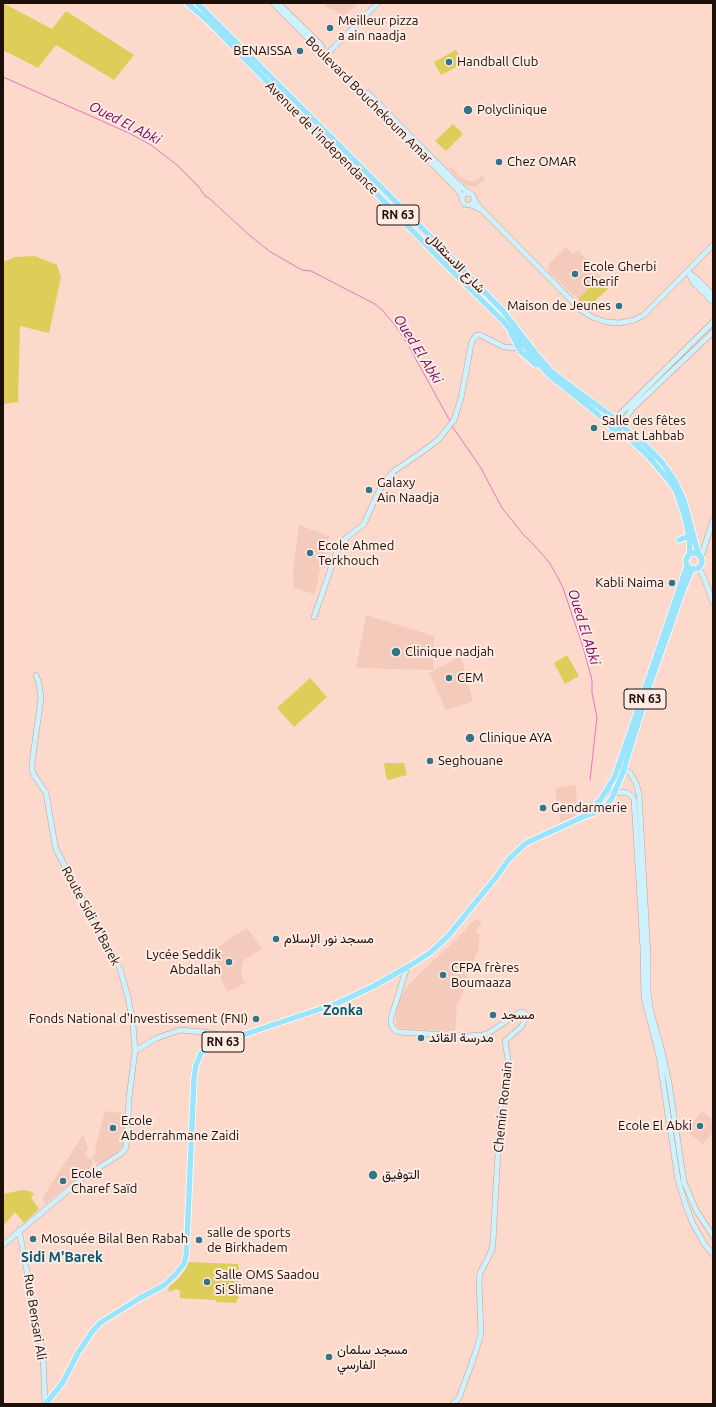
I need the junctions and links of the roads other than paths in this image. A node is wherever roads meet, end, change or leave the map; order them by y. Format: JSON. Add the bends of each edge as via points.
{"nodes":[{"id":1,"x":187,"y":3,"type":"edge"},
{"id":2,"x":197,"y":3,"type":"edge"},
{"id":3,"x":273,"y":3,"type":"edge"},
{"id":4,"x":278,"y":3,"type":"edge"},
{"id":5,"x":378,"y":3,"type":"edge"},
{"id":6,"x":328,"y":53,"type":"junction"},
{"id":7,"x":470,"y":194,"type":"junction"},
{"id":8,"x":463,"y":198,"type":"junction"},
{"id":9,"x":474,"y":200,"type":"junction"},
{"id":10,"x":471,"y":205,"type":"junction"},
{"id":11,"x":482,"y":210,"type":"junction"},
{"id":12,"x":713,"y":245,"type":"edge"},
{"id":13,"x":696,"y":264,"type":"junction"},
{"id":14,"x":688,"y":272,"type":"junction"},
{"id":15,"x":698,"y":280,"type":"junction"},
{"id":16,"x":713,"y":295,"type":"edge"},
{"id":17,"x":713,"y":302,"type":"edge"},
{"id":18,"x":490,"y":309,"type":"junction"},
{"id":19,"x":713,"y":322,"type":"edge"},
{"id":20,"x":713,"y":332,"type":"edge"},
{"id":21,"x":525,"y":345,"type":"junction"},
{"id":22,"x":518,"y":348,"type":"junction"},
{"id":23,"x":556,"y":382,"type":"junction"},
{"id":24,"x":615,"y":418,"type":"junction"},
{"id":25,"x":622,"y":424,"type":"junction"},
{"id":26,"x":610,"y":425,"type":"junction"},
{"id":27,"x":617,"y":431,"type":"junction"},
{"id":28,"x":713,"y":520,"type":"edge"},
{"id":29,"x":688,"y":536,"type":"junction"},
{"id":30,"x":679,"y":540,"type":"dead end"},
{"id":31,"x":690,"y":553,"type":"junction"},
{"id":32,"x":700,"y":555,"type":"junction"},
{"id":33,"x":689,"y":567,"type":"junction"},
{"id":34,"x":699,"y":568,"type":"junction"},
{"id":35,"x":713,"y":602,"type":"edge"},
{"id":36,"x":314,"y":617,"type":"dead end"},
{"id":37,"x":36,"y":675,"type":"dead end"},
{"id":38,"x":618,"y":766,"type":"junction"},
{"id":39,"x":625,"y":769,"type":"junction"},
{"id":40,"x":607,"y":789,"type":"junction"},
{"id":41,"x":615,"y":793,"type":"junction"},
{"id":42,"x":585,"y":816,"type":"junction"},
{"id":43,"x":406,"y":967,"type":"junction"},
{"id":44,"x":235,"y":1038,"type":"junction"},
{"id":45,"x":135,"y":1051,"type":"junction"},
{"id":46,"x":20,"y":1230,"type":"junction"},
{"id":47,"x":713,"y":1236,"type":"edge"},
{"id":48,"x":3,"y":1245,"type":"edge"},
{"id":49,"x":713,"y":1254,"type":"edge"},
{"id":50,"x":46,"y":1404,"type":"edge"},
{"id":51,"x":453,"y":1404,"type":"edge"}],
"edges":[{"from":1,"to":18,"type":"main road","name":"Avenue de l'independance","number":"RN 63","via":[[210,23]]},
{"from":2,"to":21,"type":"main road","name":"شارع الاستقلال","number":"RN 63","via":[[503,311]]},
{"from":3,"to":8,"type":"street","name":"Boulevard Bouchekoum Amar"},
{"from":4,"to":6,"type":"street"},
{"from":5,"to":6,"type":"street"},
{"from":6,"to":7,"type":"street"},
{"from":7,"to":8,"type":"street"},
{"from":7,"to":9,"type":"street"},
{"from":8,"to":10,"type":"street","via":[[464,203]]},
{"from":9,"to":10,"type":"street"},
{"from":9,"to":11,"type":"street"},
{"from":10,"to":11,"type":"street"},
{"from":11,"to":14,"type":"street","via":[[581,310],[606,322],[620,323],[644,315]]},
{"from":12,"to":13,"type":"street"},
{"from":13,"to":14,"type":"street"},
{"from":13,"to":15,"type":"street"},
{"from":14,"to":15,"type":"street"},
{"from":14,"to":17,"type":"street","via":[[693,282]]},
{"from":15,"to":16,"type":"street"},
{"from":18,"to":21,"type":"main road","name":"Avenue de l'independance","number":"RN 63"},
{"from":18,"to":22,"type":"main road","via":[[510,332]]},
{"from":19,"to":24,"type":"street"},
{"from":20,"to":25,"type":"street","via":[[632,409]]},
{"from":21,"to":22,"type":"main road"},
{"from":21,"to":23,"type":"main road","name":"Avenue de l'independance","number":"RN 63"},
{"from":21,"to":24,"type":"main road","name":"شارع الاستقلال","number":"RN 63","via":[[563,381]]},
{"from":22,"to":23,"type":"main road"},
{"from":22,"to":36,"type":"street","via":[[504,348],[480,335],[474,338],[457,415],[439,439],[394,470],[386,479],[364,524],[345,539],[337,551]]},
{"from":23,"to":26,"type":"main road","name":"Avenue de l'independance","number":"RN 63"},
{"from":24,"to":25,"type":"main road","via":[[620,419]]},
{"from":24,"to":26,"type":"main road","via":[[610,421]]},
{"from":25,"to":27,"type":"main road"},
{"from":25,"to":32,"type":"main road","via":[[661,461],[674,479],[684,500]]},
{"from":26,"to":27,"type":"main road","via":[[612,430]]},
{"from":27,"to":29,"type":"main road","via":[[650,458],[670,482],[680,502]]},
{"from":28,"to":32,"type":"street"},
{"from":29,"to":30,"type":"main road"},
{"from":29,"to":31,"type":"main road"},
{"from":31,"to":32,"type":"main road"},
{"from":31,"to":33,"type":"main road","via":[[685,560]]},
{"from":32,"to":34,"type":"main road","via":[[702,564]]},
{"from":33,"to":34,"type":"main road"},
{"from":33,"to":38,"type":"main road","number":"RN 63"},
{"from":33,"to":39,"type":"main road","number":"RN 63"},
{"from":34,"to":35,"type":"street"},
{"from":37,"to":45,"type":"street","name":"Route Sidi M'Barek","via":[[40,684],[40,698],[32,769],[46,793],[57,851],[120,969],[128,997]]},
{"from":38,"to":39,"type":"street"},
{"from":38,"to":40,"type":"main road","number":"RN 63"},
{"from":39,"to":41,"type":"main road","number":"RN 63"},
{"from":39,"to":47,"type":"street","via":[[634,780],[639,794],[651,1012],[669,1083],[684,1182],[696,1210]]},
{"from":40,"to":41,"type":"street"},
{"from":40,"to":42,"type":"main road","number":"RN 63"},
{"from":41,"to":42,"type":"main road","number":"RN 63","via":[[602,809]]},
{"from":41,"to":49,"type":"street","via":[[625,792],[632,796],[635,805],[644,998],[659,1056],[678,1180],[693,1224]]},
{"from":42,"to":43,"type":"main road","number":"RN 63","via":[[523,845],[449,935],[430,952]]},
{"from":43,"to":44,"type":"main road","number":"RN 63","via":[[338,1003]]},
{"from":43,"to":51,"type":"street","name":"Chemin Romain","via":[[391,1018],[391,1024],[398,1032],[482,1035],[520,1012],[526,1015],[522,1026],[505,1041],[509,1065],[501,1106],[494,1242],[480,1273],[479,1282],[481,1334],[459,1398]]},
{"from":44,"to":45,"type":"street","via":[[180,1030],[157,1038]]},
{"from":44,"to":50,"type":"main road","number":"RN 63","via":[[213,1045],[201,1053],[196,1065],[184,1264],[163,1286],[100,1323]]},
{"from":45,"to":46,"type":"street","name":"Route Sidi M'Barek","via":[[126,1147],[118,1157],[84,1177]]},
{"from":46,"to":48,"type":"street","name":"Route Sidi M'Barek"},
{"from":46,"to":50,"type":"street","name":"Rue Bensari Ali","via":[[43,1354]]}]}
